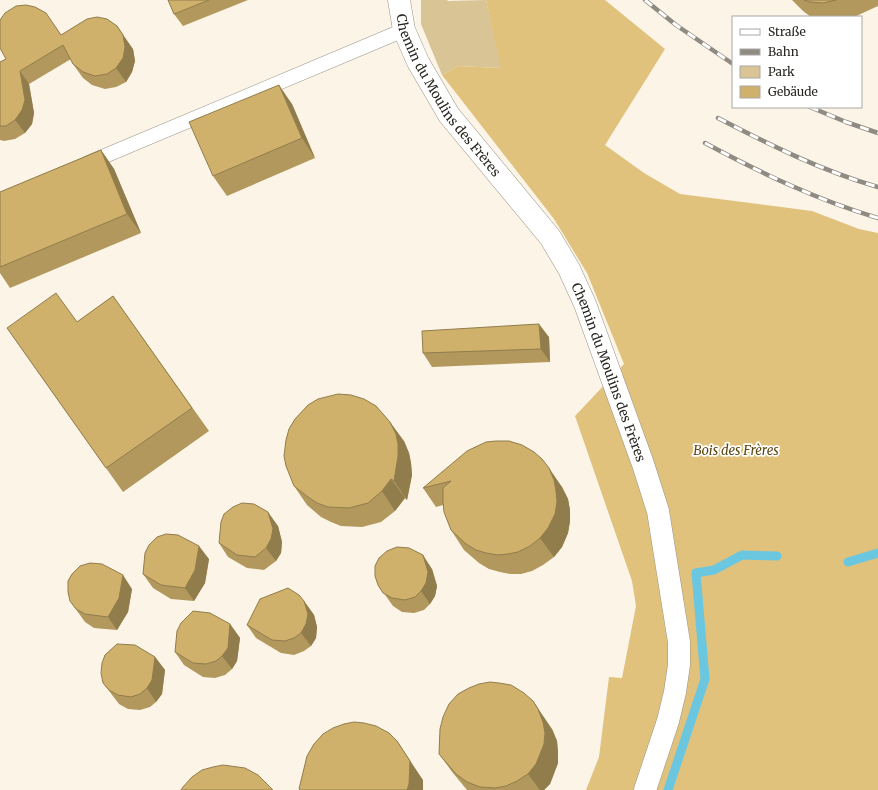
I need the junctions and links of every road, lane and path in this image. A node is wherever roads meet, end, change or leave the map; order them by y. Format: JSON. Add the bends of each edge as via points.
{"nodes":[{"id":1,"x":399,"y":0,"type":"edge"},
{"id":2,"x":404,"y":30,"type":"junction"},
{"id":3,"x":73,"y":169,"type":"edge"},
{"id":4,"x":645,"y":790,"type":"edge"}],
"edges":[{"from":1,"to":2,"type":"street","name":"Chemin du Moulins des Frères"},
{"from":2,"to":3,"type":"lane"},
{"from":2,"to":4,"type":"street","name":"Chemin du Moulins des Frères","via":[[418,62],[449,115],[550,237],[569,269],[585,304],[658,511],[679,642],[679,665],[668,721]]}]}
